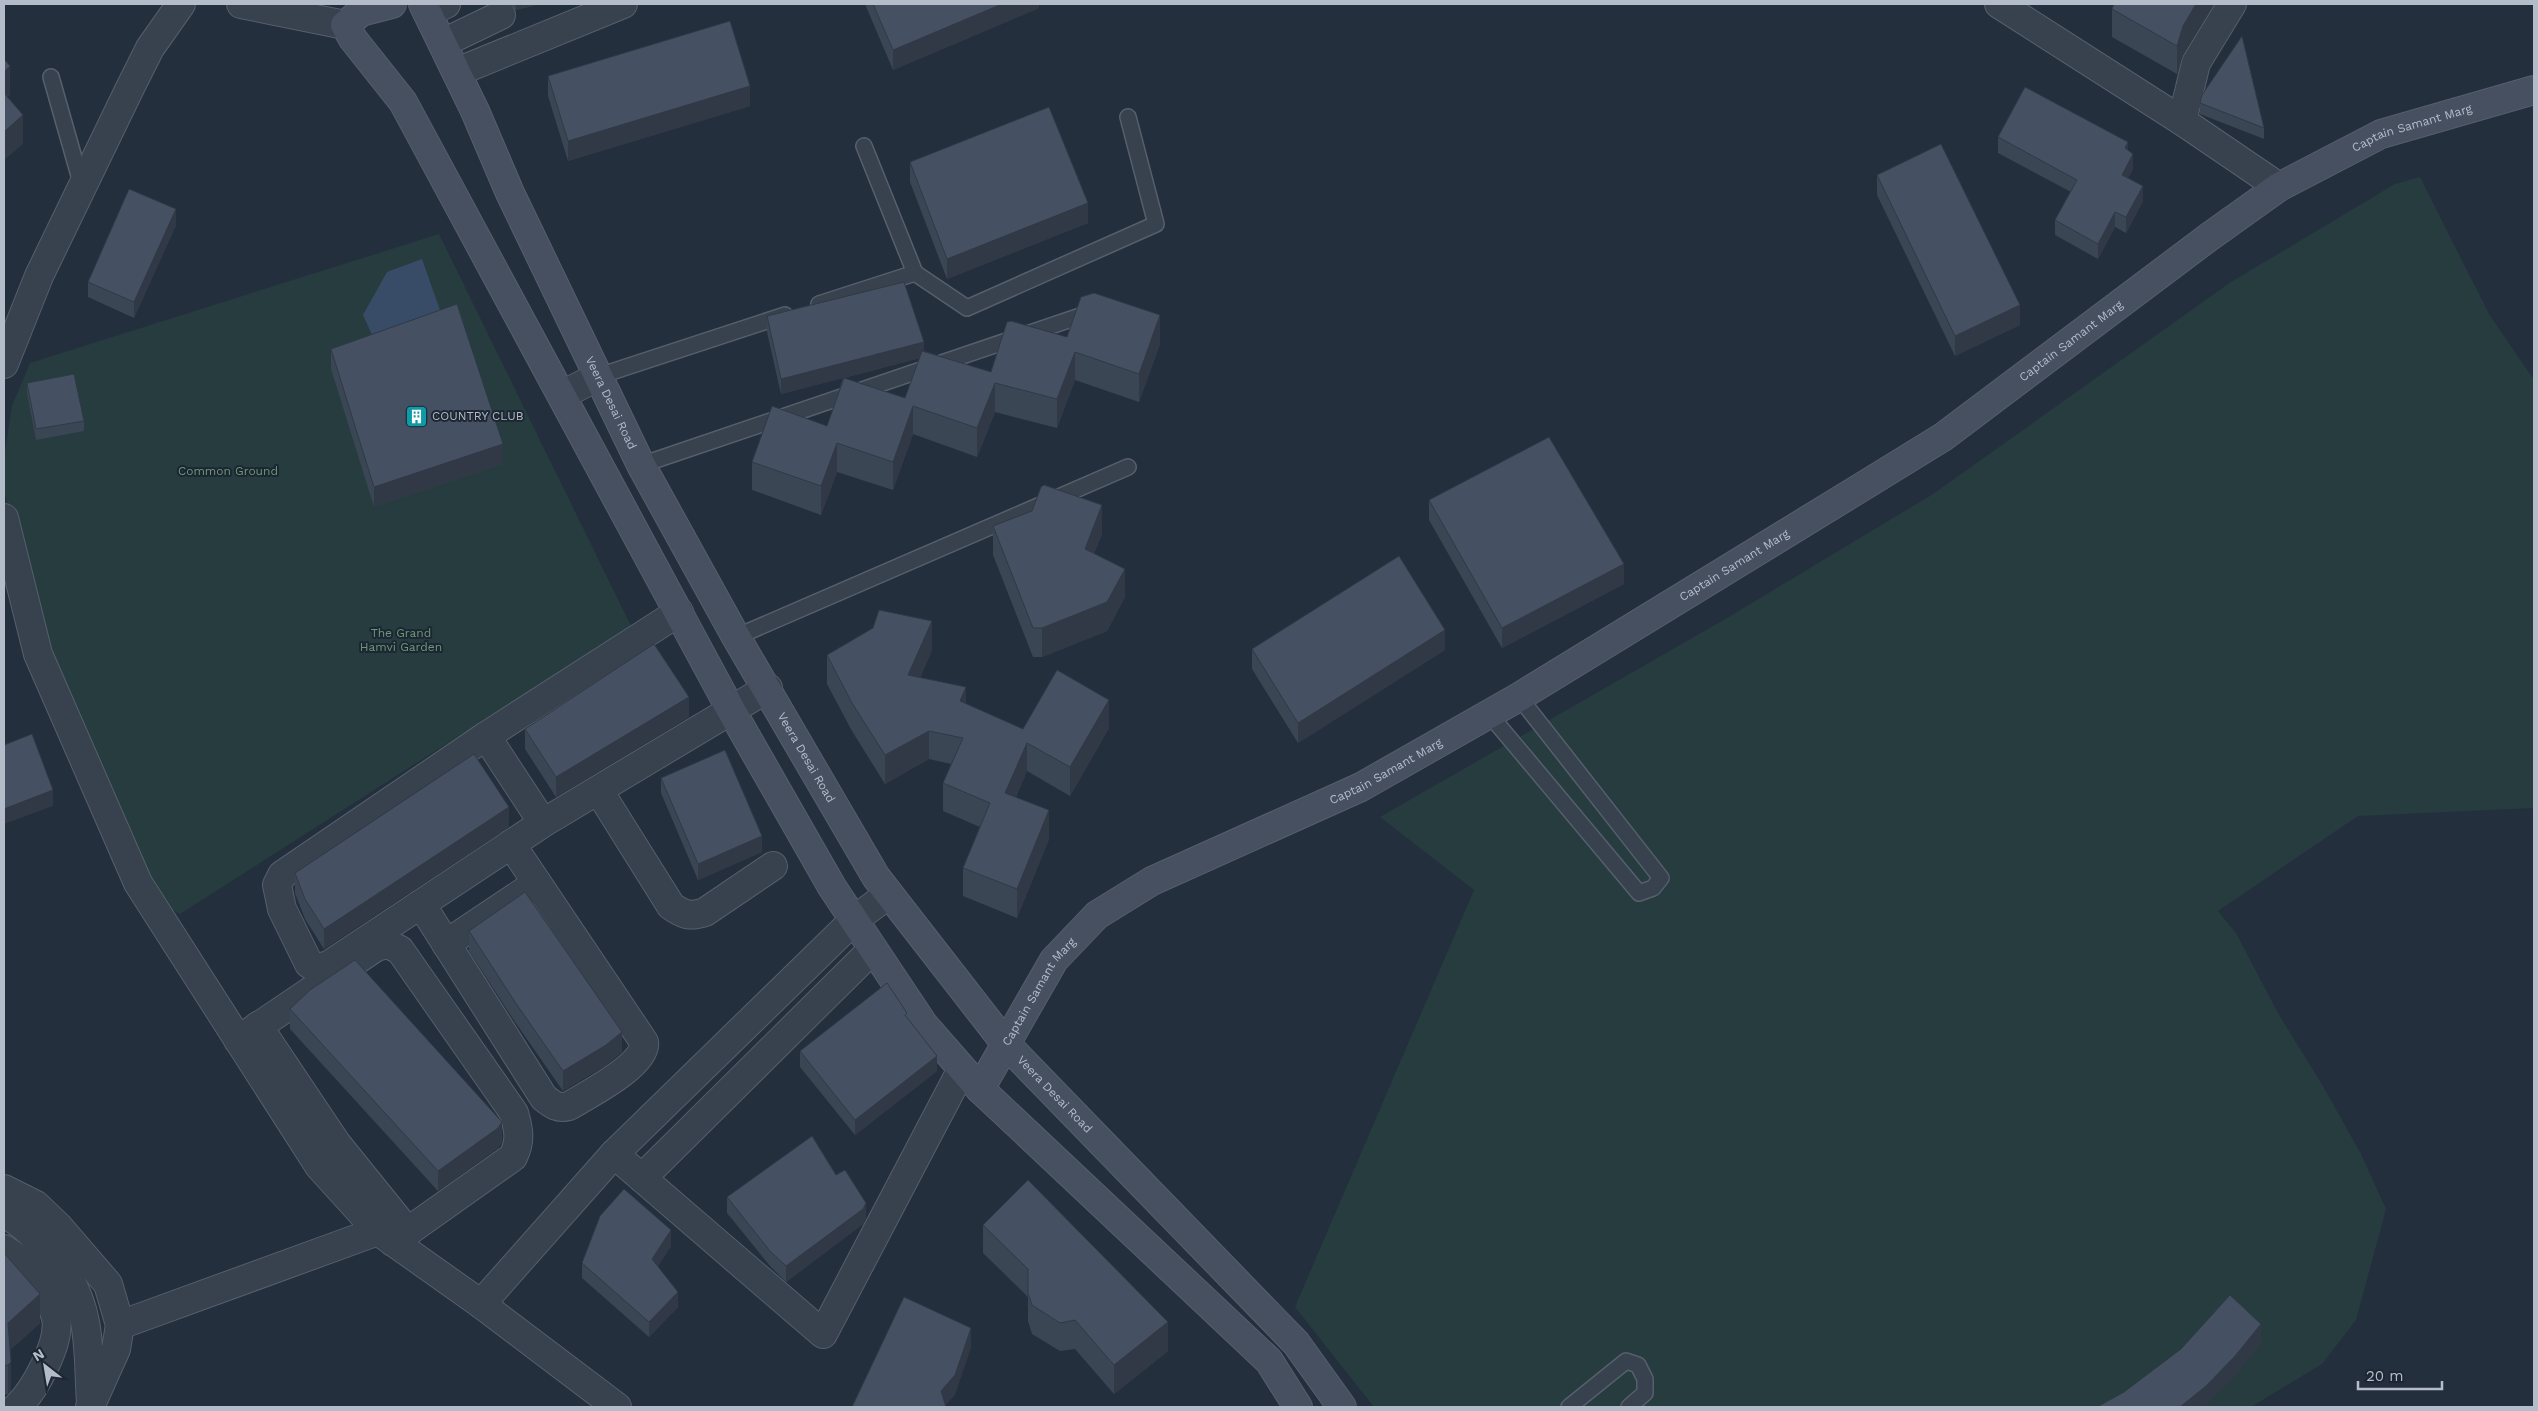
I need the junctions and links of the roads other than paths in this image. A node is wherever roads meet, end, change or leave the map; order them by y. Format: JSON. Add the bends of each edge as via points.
{"nodes":[{"id":1,"x":181,"y":4,"type":"edge"},
{"id":2,"x":242,"y":4,"type":"edge"},
{"id":3,"x":392,"y":4,"type":"edge"},
{"id":4,"x":622,"y":4,"type":"edge"},
{"id":5,"x":1999,"y":4,"type":"edge"},
{"id":6,"x":2232,"y":4,"type":"edge"},
{"id":7,"x":432,"y":7,"type":"edge"},
{"id":8,"x":501,"y":15,"type":"dead end"},
{"id":9,"x":345,"y":25,"type":"junction"},
{"id":10,"x":443,"y":43,"type":"junction"},
{"id":11,"x":456,"y":72,"type":"junction"},
{"id":12,"x":51,"y":77,"type":"dead end"},
{"id":13,"x":2534,"y":90,"type":"edge"},
{"id":14,"x":1128,"y":117,"type":"dead end"},
{"id":15,"x":2182,"y":121,"type":"junction"},
{"id":16,"x":864,"y":146,"type":"dead end"},
{"id":17,"x":83,"y":187,"type":"junction"},
{"id":18,"x":2279,"y":187,"type":"junction"},
{"id":19,"x":915,"y":273,"type":"junction"},
{"id":20,"x":1095,"y":311,"type":"edge"},
{"id":21,"x":4,"y":364,"type":"edge"},
{"id":22,"x":599,"y":376,"type":"junction"},
{"id":23,"x":562,"y":396,"type":"junction"},
{"id":24,"x":641,"y":465,"type":"junction"},
{"id":25,"x":1128,"y":467,"type":"dead end"},
{"id":26,"x":4,"y":518,"type":"edge"},
{"id":27,"x":679,"y":612,"type":"junction"},
{"id":28,"x":736,"y":637,"type":"junction"},
{"id":29,"x":768,"y":688,"type":"junction"},
{"id":30,"x":1519,"y":697,"type":"junction"},
{"id":31,"x":731,"y":710,"type":"junction"},
{"id":32,"x":1489,"y":714,"type":"junction"},
{"id":33,"x":486,"y":736,"type":"junction"},
{"id":34,"x":598,"y":791,"type":"junction"},
{"id":35,"x":543,"y":824,"type":"junction"},
{"id":36,"x":511,"y":844,"type":"junction"},
{"id":37,"x":773,"y":866,"type":"dead end"},
{"id":38,"x":537,"y":882,"type":"junction"},
{"id":39,"x":889,"y":894,"type":"junction"},
{"id":40,"x":421,"y":904,"type":"junction"},
{"id":41,"x":854,"y":920,"type":"junction"},
{"id":42,"x":446,"y":944,"type":"junction"},
{"id":43,"x":873,"y":949,"type":"junction"},
{"id":44,"x":248,"y":1033,"type":"junction"},
{"id":45,"x":1005,"y":1043,"type":"junction"},
{"id":46,"x":962,"y":1069,"type":"junction"},
{"id":47,"x":980,"y":1089,"type":"junction"},
{"id":48,"x":614,"y":1154,"type":"junction"},
{"id":49,"x":642,"y":1178,"type":"junction"},
{"id":50,"x":4,"y":1189,"type":"edge"},
{"id":51,"x":4,"y":1212,"type":"edge"},
{"id":52,"x":393,"y":1235,"type":"junction"},
{"id":53,"x":4,"y":1249,"type":"edge"},
{"id":54,"x":481,"y":1304,"type":"junction"},
{"id":55,"x":1277,"y":1323,"type":"junction"},
{"id":56,"x":120,"y":1325,"type":"junction"},
{"id":57,"x":1255,"y":1348,"type":"junction"},
{"id":58,"x":23,"y":1401,"type":"edge"},
{"id":59,"x":91,"y":1407,"type":"edge"},
{"id":60,"x":617,"y":1407,"type":"edge"},
{"id":61,"x":1298,"y":1407,"type":"edge"},
{"id":62,"x":1342,"y":1407,"type":"edge"},
{"id":63,"x":1569,"y":1407,"type":"edge"},
{"id":64,"x":1628,"y":1407,"type":"edge"}],
"edges":[{"from":1,"to":17,"type":"street","via":[[150,48]]},
{"from":2,"to":9,"type":"street"},
{"from":3,"to":9,"type":"street","via":[[361,12]]},
{"from":4,"to":11,"type":"street"},
{"from":5,"to":15,"type":"street"},
{"from":6,"to":15,"type":"street","via":[[2196,63]]},
{"from":7,"to":10,"type":"street","name":"Veera Desai Road"},
{"from":8,"to":10,"type":"street"},
{"from":9,"to":23,"type":"street","via":[[403,102]]},
{"from":10,"to":11,"type":"street","name":"Veera Desai Road"},
{"from":11,"to":22,"type":"street","name":"Veera Desai Road","via":[[510,193]]},
{"from":12,"to":17,"type":"lane"},
{"from":13,"to":18,"type":"street","name":"Captain Samant Marg","via":[[2382,134]]},
{"from":14,"to":19,"type":"lane","via":[[1156,224],[967,308]]},
{"from":15,"to":18,"type":"street"},
{"from":16,"to":19,"type":"lane"},
{"from":17,"to":21,"type":"street","via":[[39,276]]},
{"from":18,"to":30,"type":"street","name":"Captain Samant Marg","via":[[1943,437]]},
{"from":19,"to":22,"type":"lane"},
{"from":20,"to":24,"type":"lane"},
{"from":22,"to":23,"type":"street"},
{"from":22,"to":24,"type":"street","name":"Veera Desai Road"},
{"from":23,"to":27,"type":"street"},
{"from":24,"to":28,"type":"street","name":"Veera Desai Road"},
{"from":25,"to":28,"type":"lane"},
{"from":26,"to":44,"type":"street","via":[[38,654],[138,883]]},
{"from":27,"to":31,"type":"street"},
{"from":27,"to":33,"type":"street"},
{"from":28,"to":29,"type":"street","name":"Veera Desai Road"},
{"from":29,"to":31,"type":"street"},
{"from":29,"to":39,"type":"street","name":"Veera Desai Road","via":[[876,877]]},
{"from":30,"to":32,"type":"street","name":"Captain Samant Marg"},
{"from":30,"to":32,"type":"lane","via":[[1661,878],[1653,888],[1639,892]]},
{"from":31,"to":34,"type":"street"},
{"from":31,"to":41,"type":"street"},
{"from":32,"to":45,"type":"street","name":"Captain Samant Marg","via":[[1361,786],[1152,881],[1097,915],[1054,960]]},
{"from":33,"to":35,"type":"street"},
{"from":33,"to":40,"type":"street","via":[[282,875],[277,886],[282,909],[309,964],[318,968],[329,965]]},
{"from":34,"to":35,"type":"street"},
{"from":34,"to":37,"type":"street","via":[[671,906],[683,914],[693,916],[705,912]]},
{"from":35,"to":36,"type":"street"},
{"from":36,"to":38,"type":"street"},
{"from":36,"to":40,"type":"street"},
{"from":38,"to":42,"type":"street"},
{"from":38,"to":42,"type":"street","via":[[644,1042],[642,1055],[632,1066],[569,1106],[560,1108],[552,1104],[544,1098]]},
{"from":39,"to":41,"type":"street"},
{"from":39,"to":45,"type":"street","name":"Veera Desai Road"},
{"from":40,"to":42,"type":"street"},
{"from":41,"to":43,"type":"street"},
{"from":41,"to":48,"type":"street"},
{"from":43,"to":46,"type":"street","via":[[924,1025]]},
{"from":43,"to":49,"type":"street"},
{"from":44,"to":52,"type":"street","via":[[319,1166]]},
{"from":44,"to":52,"type":"street","via":[[376,947],[388,944],[400,950],[514,1113],[519,1144],[513,1157]]},
{"from":45,"to":47,"type":"street","name":"Captain Samant Marg"},
{"from":45,"to":55,"type":"street","name":"Veera Desai Road"},
{"from":46,"to":47,"type":"street"},
{"from":46,"to":49,"type":"street","via":[[823,1334]]},
{"from":47,"to":57,"type":"street"},
{"from":48,"to":49,"type":"street"},
{"from":48,"to":54,"type":"street"},
{"from":50,"to":56,"type":"street","via":[[36,1205],[108,1284]]},
{"from":51,"to":59,"type":"street","via":[[52,1252],[70,1279],[85,1322]]},
{"from":52,"to":54,"type":"street"},
{"from":52,"to":56,"type":"street"},
{"from":53,"to":58,"type":"street","via":[[28,1267],[41,1285],[56,1318],[56,1331],[30,1350],[25,1361]]},
{"from":54,"to":60,"type":"street"},
{"from":55,"to":57,"type":"street"},
{"from":55,"to":62,"type":"street","name":"Veera Desai Road","via":[[1296,1343]]},
{"from":56,"to":59,"type":"street","via":[[116,1350]]},
{"from":57,"to":61,"type":"street","via":[[1269,1361]]},
{"from":63,"to":64,"type":"lane","via":[[1626,1361],[1638,1365],[1645,1379],[1645,1393]]}]}
